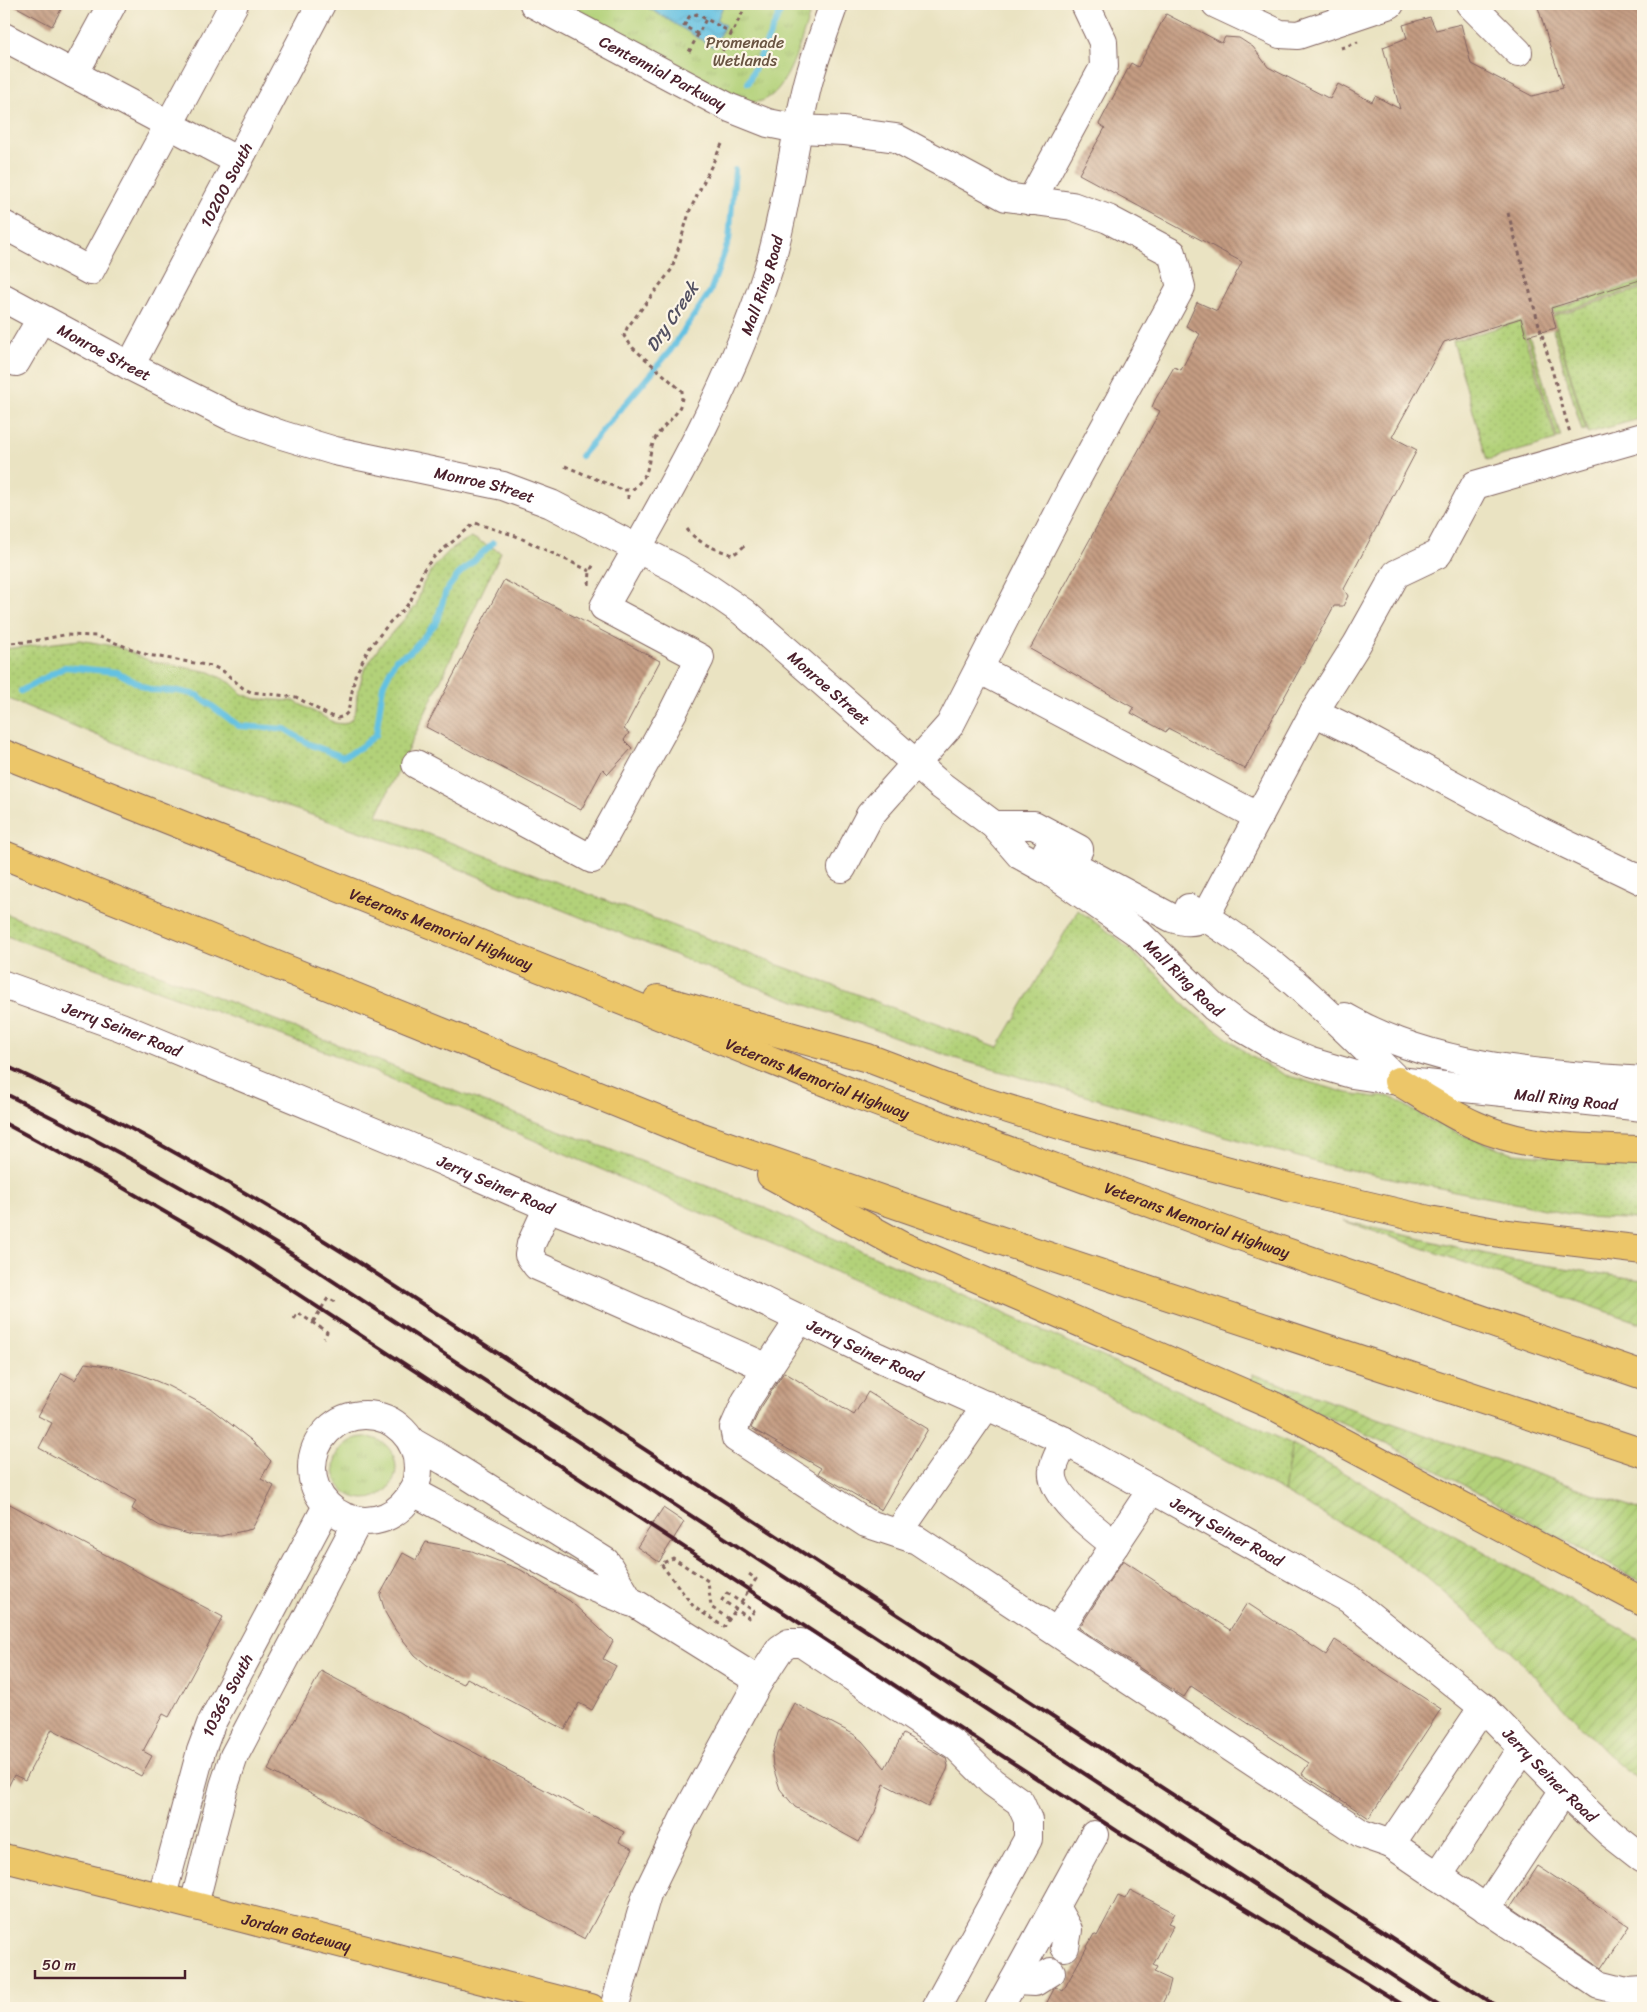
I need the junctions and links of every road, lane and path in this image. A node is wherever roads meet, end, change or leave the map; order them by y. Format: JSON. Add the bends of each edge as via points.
{"nodes":[{"id":1,"x":112,"y":4,"type":"edge"},
{"id":2,"x":234,"y":4,"type":"edge"},
{"id":3,"x":321,"y":4,"type":"edge"},
{"id":4,"x":534,"y":4,"type":"edge"},
{"id":5,"x":747,"y":4,"type":"edge"},
{"id":6,"x":834,"y":4,"type":"edge"},
{"id":7,"x":1084,"y":4,"type":"edge"},
{"id":8,"x":1216,"y":4,"type":"edge"},
{"id":9,"x":1390,"y":4,"type":"edge"},
{"id":10,"x":1470,"y":4,"type":"edge"},
{"id":11,"x":706,"y":19,"type":"junction"},
{"id":12,"x":732,"y":33,"type":"junction"},
{"id":13,"x":698,"y":34,"type":"junction"},
{"id":14,"x":4,"y":37,"type":"edge"},
{"id":15,"x":689,"y":52,"type":"dead end"},
{"id":16,"x":1518,"y":52,"type":"dead end"},
{"id":17,"x":715,"y":65,"type":"dead end"},
{"id":18,"x":74,"y":74,"type":"junction"},
{"id":19,"x":169,"y":125,"type":"junction"},
{"id":20,"x":798,"y":130,"type":"junction"},
{"id":21,"x":723,"y":142,"type":"dead end"},
{"id":22,"x":238,"y":162,"type":"junction"},
{"id":23,"x":1031,"y":201,"type":"junction"},
{"id":24,"x":1508,"y":214,"type":"dead end"},
{"id":25,"x":4,"y":225,"type":"edge"},
{"id":26,"x":4,"y":298,"type":"edge"},
{"id":27,"x":41,"y":319,"type":"junction"},
{"id":28,"x":16,"y":362,"type":"dead end"},
{"id":29,"x":130,"y":366,"type":"junction"},
{"id":30,"x":1643,"y":437,"type":"edge"},
{"id":31,"x":1573,"y":442,"type":"dead end"},
{"id":32,"x":565,"y":466,"type":"dead end"},
{"id":33,"x":628,"y":492,"type":"junction"},
{"id":34,"x":628,"y":499,"type":"dead end"},
{"id":35,"x":687,"y":529,"type":"dead end"},
{"id":36,"x":747,"y":544,"type":"dead end"},
{"id":37,"x":637,"y":548,"type":"junction"},
{"id":38,"x":594,"y":564,"type":"dead end"},
{"id":39,"x":590,"y":571,"type":"junction"},
{"id":40,"x":589,"y":586,"type":"dead end"},
{"id":41,"x":4,"y":642,"type":"edge"},
{"id":42,"x":979,"y":669,"type":"junction"},
{"id":43,"x":1314,"y":712,"type":"junction"},
{"id":44,"x":4,"y":754,"type":"edge"},
{"id":45,"x":914,"y":763,"type":"junction"},
{"id":46,"x":416,"y":764,"type":"dead end"},
{"id":47,"x":1259,"y":817,"type":"junction"},
{"id":48,"x":994,"y":825,"type":"junction"},
{"id":49,"x":4,"y":855,"type":"edge"},
{"id":50,"x":842,"y":868,"type":"dead end"},
{"id":51,"x":1643,"y":881,"type":"edge"},
{"id":52,"x":1205,"y":917,"type":"junction"},
{"id":53,"x":515,"y":959,"type":"junction"},
{"id":54,"x":4,"y":985,"type":"edge"},
{"id":55,"x":1314,"y":1000,"type":"junction"},
{"id":56,"x":1398,"y":1081,"type":"junction"},
{"id":57,"x":1643,"y":1081,"type":"edge"},
{"id":58,"x":1643,"y":1107,"type":"edge"},
{"id":59,"x":699,"y":1136,"type":"junction"},
{"id":60,"x":1643,"y":1150,"type":"edge"},
{"id":61,"x":548,"y":1207,"type":"junction"},
{"id":62,"x":1643,"y":1250,"type":"edge"},
{"id":63,"x":337,"y":1303,"type":"dead end"},
{"id":64,"x":294,"y":1319,"type":"dead end"},
{"id":65,"x":800,"y":1319,"type":"junction"},
{"id":66,"x":313,"y":1322,"type":"junction"},
{"id":67,"x":324,"y":1338,"type":"dead end"},
{"id":68,"x":768,"y":1368,"type":"junction"},
{"id":69,"x":1643,"y":1375,"type":"edge"},
{"id":70,"x":987,"y":1405,"type":"junction"},
{"id":71,"x":1065,"y":1441,"type":"junction"},
{"id":72,"x":412,"y":1442,"type":"junction"},
{"id":73,"x":1643,"y":1453,"type":"edge"},
{"id":74,"x":1152,"y":1489,"type":"junction"},
{"id":75,"x":412,"y":1491,"type":"junction"},
{"id":76,"x":327,"y":1506,"type":"junction"},
{"id":77,"x":1486,"y":1520,"type":"junction"},
{"id":78,"x":358,"y":1521,"type":"junction"},
{"id":79,"x":898,"y":1533,"type":"junction"},
{"id":80,"x":1115,"y":1545,"type":"junction"},
{"id":81,"x":749,"y":1574,"type":"dead end"},
{"id":82,"x":630,"y":1602,"type":"junction"},
{"id":83,"x":741,"y":1602,"type":"junction"},
{"id":84,"x":1643,"y":1602,"type":"edge"},
{"id":85,"x":736,"y":1609,"type":"junction"},
{"id":86,"x":729,"y":1619,"type":"junction"},
{"id":87,"x":1643,"y":1620,"type":"edge"},
{"id":88,"x":1057,"y":1632,"type":"junction"},
{"id":89,"x":759,"y":1681,"type":"junction"},
{"id":90,"x":1483,"y":1707,"type":"junction"},
{"id":91,"x":1522,"y":1749,"type":"junction"},
{"id":92,"x":1564,"y":1790,"type":"junction"},
{"id":93,"x":1094,"y":1836,"type":"dead end"},
{"id":94,"x":1391,"y":1844,"type":"junction"},
{"id":95,"x":4,"y":1858,"type":"edge"},
{"id":96,"x":1643,"y":1859,"type":"edge"},
{"id":97,"x":1438,"y":1876,"type":"junction"},
{"id":98,"x":162,"y":1896,"type":"junction"},
{"id":99,"x":194,"y":1905,"type":"junction"},
{"id":100,"x":1055,"y":1907,"type":"junction"},
{"id":101,"x":1486,"y":1909,"type":"junction"},
{"id":102,"x":1065,"y":1947,"type":"dead end"},
{"id":103,"x":1051,"y":1972,"type":"dead end"},
{"id":104,"x":1014,"y":1981,"type":"junction"},
{"id":105,"x":1643,"y":1991,"type":"edge"},
{"id":106,"x":591,"y":2008,"type":"edge"},
{"id":107,"x":614,"y":2008,"type":"edge"},
{"id":108,"x":936,"y":2008,"type":"edge"},
{"id":109,"x":999,"y":2008,"type":"edge"}],
"edges":[{"from":1,"to":18,"type":"street"},
{"from":2,"to":19,"type":"street"},
{"from":3,"to":22,"type":"street","name":"10200 South"},
{"from":4,"to":20,"type":"street","name":"Centennial Parkway","via":[[730,108],[768,123]]},
{"from":5,"to":12,"type":"path"},
{"from":6,"to":20,"type":"street","name":"Mall Ring Road","via":[[808,82]]},
{"from":7,"to":23,"type":"street","via":[[1103,42],[1104,67]]},
{"from":8,"to":9,"type":"street","via":[[1280,34],[1289,35],[1298,35]]},
{"from":10,"to":16,"type":"street"},
{"from":11,"to":12,"type":"path"},
{"from":11,"to":13,"type":"path"},
{"from":11,"to":13,"type":"path","via":[[697,14],[689,17],[684,26]]},
{"from":12,"to":17,"type":"path"},
{"from":13,"to":15,"type":"path"},
{"from":14,"to":18,"type":"street"},
{"from":18,"to":19,"type":"street"},
{"from":19,"to":22,"type":"street"},
{"from":19,"to":25,"type":"street","via":[[90,271]]},
{"from":20,"to":23,"type":"street","name":"Centennial Parkway","via":[[844,131],[896,138],[1006,198]]},
{"from":20,"to":37,"type":"street","name":"Mall Ring Road","via":[[769,266],[745,336],[716,402]]},
{"from":21,"to":33,"type":"path","via":[[693,203],[672,269],[624,336],[633,348],[682,391],[683,400],[679,410],[654,441],[648,470],[641,482]]},
{"from":22,"to":29,"type":"street","name":"10200 South"},
{"from":23,"to":42,"type":"street","name":"Centennial Parkway","via":[[1072,206],[1108,219],[1172,253],[1181,287],[1070,491]]},
{"from":24,"to":31,"type":"path"},
{"from":26,"to":27,"type":"street","name":"Monroe Street"},
{"from":27,"to":28,"type":"street"},
{"from":27,"to":29,"type":"street","name":"Monroe Street"},
{"from":29,"to":37,"type":"street","name":"Monroe Street","via":[[232,417],[335,451],[503,486],[551,504]]},
{"from":30,"to":43,"type":"street","via":[[1475,485],[1438,554],[1396,574]]},
{"from":32,"to":33,"type":"path"},
{"from":33,"to":34,"type":"path"},
{"from":35,"to":36,"type":"path","via":[[700,542],[733,556]]},
{"from":37,"to":45,"type":"street","name":"Monroe Street","via":[[686,574],[744,612]]},
{"from":37,"to":46,"type":"street","name":"Mall Ring Road","via":[[604,607],[700,658],[592,859]]},
{"from":38,"to":39,"type":"path"},
{"from":39,"to":40,"type":"path"},
{"from":39,"to":41,"type":"path","via":[[516,536],[475,523],[424,569],[411,600],[360,662],[351,687],[348,712],[338,718],[296,697],[251,692],[223,670],[212,666],[148,655],[97,636],[64,635],[28,642]]},
{"from":42,"to":45,"type":"street","name":"Centennial Parkway","via":[[950,725]]},
{"from":42,"to":47,"type":"street"},
{"from":43,"to":47,"type":"street"},
{"from":43,"to":51,"type":"street","via":[[1539,832]]},
{"from":44,"to":53,"type":"main road","name":"Veterans Memorial Highway"},
{"from":45,"to":48,"type":"street","name":"Mall Ring Road"},
{"from":45,"to":50,"type":"street","name":"Centennial Parkway","via":[[870,815]]},
{"from":47,"to":52,"type":"street"},
{"from":48,"to":52,"type":"street","name":"Mall Ring Road","via":[[1034,825]]},
{"from":48,"to":56,"type":"street","name":"Mall Ring Road","via":[[1020,855],[1049,871],[1138,934],[1196,990],[1241,1027],[1274,1047],[1311,1062],[1352,1074]]},
{"from":49,"to":59,"type":"main road"},
{"from":52,"to":55,"type":"street","name":"Mall Ring Road","via":[[1244,941]]},
{"from":53,"to":62,"type":"main road","via":[[868,1058],[976,1099],[1070,1128],[1288,1187],[1481,1230]]},
{"from":53,"to":69,"type":"main road","name":"Veterans Memorial Highway","via":[[996,1147]]},
{"from":54,"to":61,"type":"street","name":"Jerry Seiner Road","via":[[120,1027]]},
{"from":55,"to":56,"type":"street","name":"Mall Ring Road"},
{"from":55,"to":57,"type":"street","name":"Mall Ring Road","via":[[1386,1038],[1457,1060]]},
{"from":56,"to":58,"type":"street","name":"Mall Ring Road"},
{"from":56,"to":60,"type":"main road","via":[[1476,1126],[1528,1142],[1575,1148]]},
{"from":59,"to":73,"type":"main road","via":[[981,1234]]},
{"from":59,"to":77,"type":"main road","via":[[900,1245],[1274,1406]]},
{"from":61,"to":65,"type":"street","name":"Jerry Seiner Road","via":[[660,1251]]},
{"from":61,"to":68,"type":"street","via":[[531,1244],[529,1255],[537,1266]]},
{"from":63,"to":66,"type":"path","via":[[328,1298]]},
{"from":64,"to":66,"type":"path","via":[[298,1313]]},
{"from":65,"to":68,"type":"street"},
{"from":65,"to":70,"type":"street","name":"Jerry Seiner Road"},
{"from":66,"to":67,"type":"path","via":[[328,1332]]},
{"from":68,"to":79,"type":"street","via":[[737,1418],[736,1438],[866,1523]]},
{"from":70,"to":71,"type":"street","name":"Jerry Seiner Road"},
{"from":70,"to":79,"type":"street"},
{"from":71,"to":74,"type":"street","name":"Jerry Seiner Road"},
{"from":71,"to":80,"type":"street","via":[[1052,1471],[1059,1492],[1086,1522]]},
{"from":72,"to":75,"type":"street","via":[[418,1467]]},
{"from":72,"to":76,"type":"street","via":[[400,1428],[378,1416],[352,1416],[340,1420],[318,1442],[311,1466],[316,1491]]},
{"from":72,"to":82,"type":"street","via":[[606,1562]]},
{"from":74,"to":80,"type":"street"},
{"from":74,"to":90,"type":"street","name":"Jerry Seiner Road","via":[[1348,1599]]},
{"from":75,"to":78,"type":"street","via":[[405,1503],[389,1515],[377,1520]]},
{"from":75,"to":82,"type":"street","via":[[583,1583]]},
{"from":76,"to":78,"type":"street","via":[[341,1516]]},
{"from":76,"to":98,"type":"street","name":"10365 South","via":[[211,1724]]},
{"from":77,"to":84,"type":"main road"},
{"from":77,"to":87,"type":"main road"},
{"from":78,"to":99,"type":"street","name":"10365 South","via":[[234,1756]]},
{"from":79,"to":88,"type":"street","via":[[916,1540]]},
{"from":80,"to":88,"type":"street"},
{"from":81,"to":83,"type":"path","via":[[756,1579]]},
{"from":82,"to":89,"type":"street"},
{"from":83,"to":85,"type":"path","via":[[754,1611],[749,1618]]},
{"from":83,"to":85,"type":"path","via":[[727,1593],[722,1600]]},
{"from":85,"to":86,"type":"path"},
{"from":86,"to":86,"type":"path","via":[[724,1627],[694,1608],[661,1564],[673,1558],[708,1581],[711,1607]]},
{"from":88,"to":94,"type":"street","via":[[1362,1834]]},
{"from":89,"to":107,"type":"street","via":[[654,1879]]},
{"from":89,"to":108,"type":"street","via":[[780,1649],[789,1642],[801,1643],[948,1739],[992,1782],[1020,1802],[1028,1820],[1028,1839]]},
{"from":90,"to":91,"type":"street","name":"Jerry Seiner Road"},
{"from":90,"to":94,"type":"street"},
{"from":91,"to":92,"type":"street","name":"Jerry Seiner Road"},
{"from":91,"to":97,"type":"street"},
{"from":92,"to":96,"type":"street","name":"Jerry Seiner Road"},
{"from":92,"to":101,"type":"street"},
{"from":93,"to":100,"type":"street"},
{"from":94,"to":97,"type":"street"},
{"from":95,"to":98,"type":"main road","name":"Jordan Gateway"},
{"from":97,"to":101,"type":"street"},
{"from":98,"to":99,"type":"main road","name":"Jordan Gateway"},
{"from":99,"to":106,"type":"main road","name":"Jordan Gateway"},
{"from":100,"to":102,"type":"street","via":[[1068,1930]]},
{"from":100,"to":104,"type":"street"},
{"from":101,"to":105,"type":"street","via":[[1599,1985],[1627,1992]]},
{"from":103,"to":104,"type":"street","via":[[1035,1982]]},
{"from":104,"to":109,"type":"street"}]}
